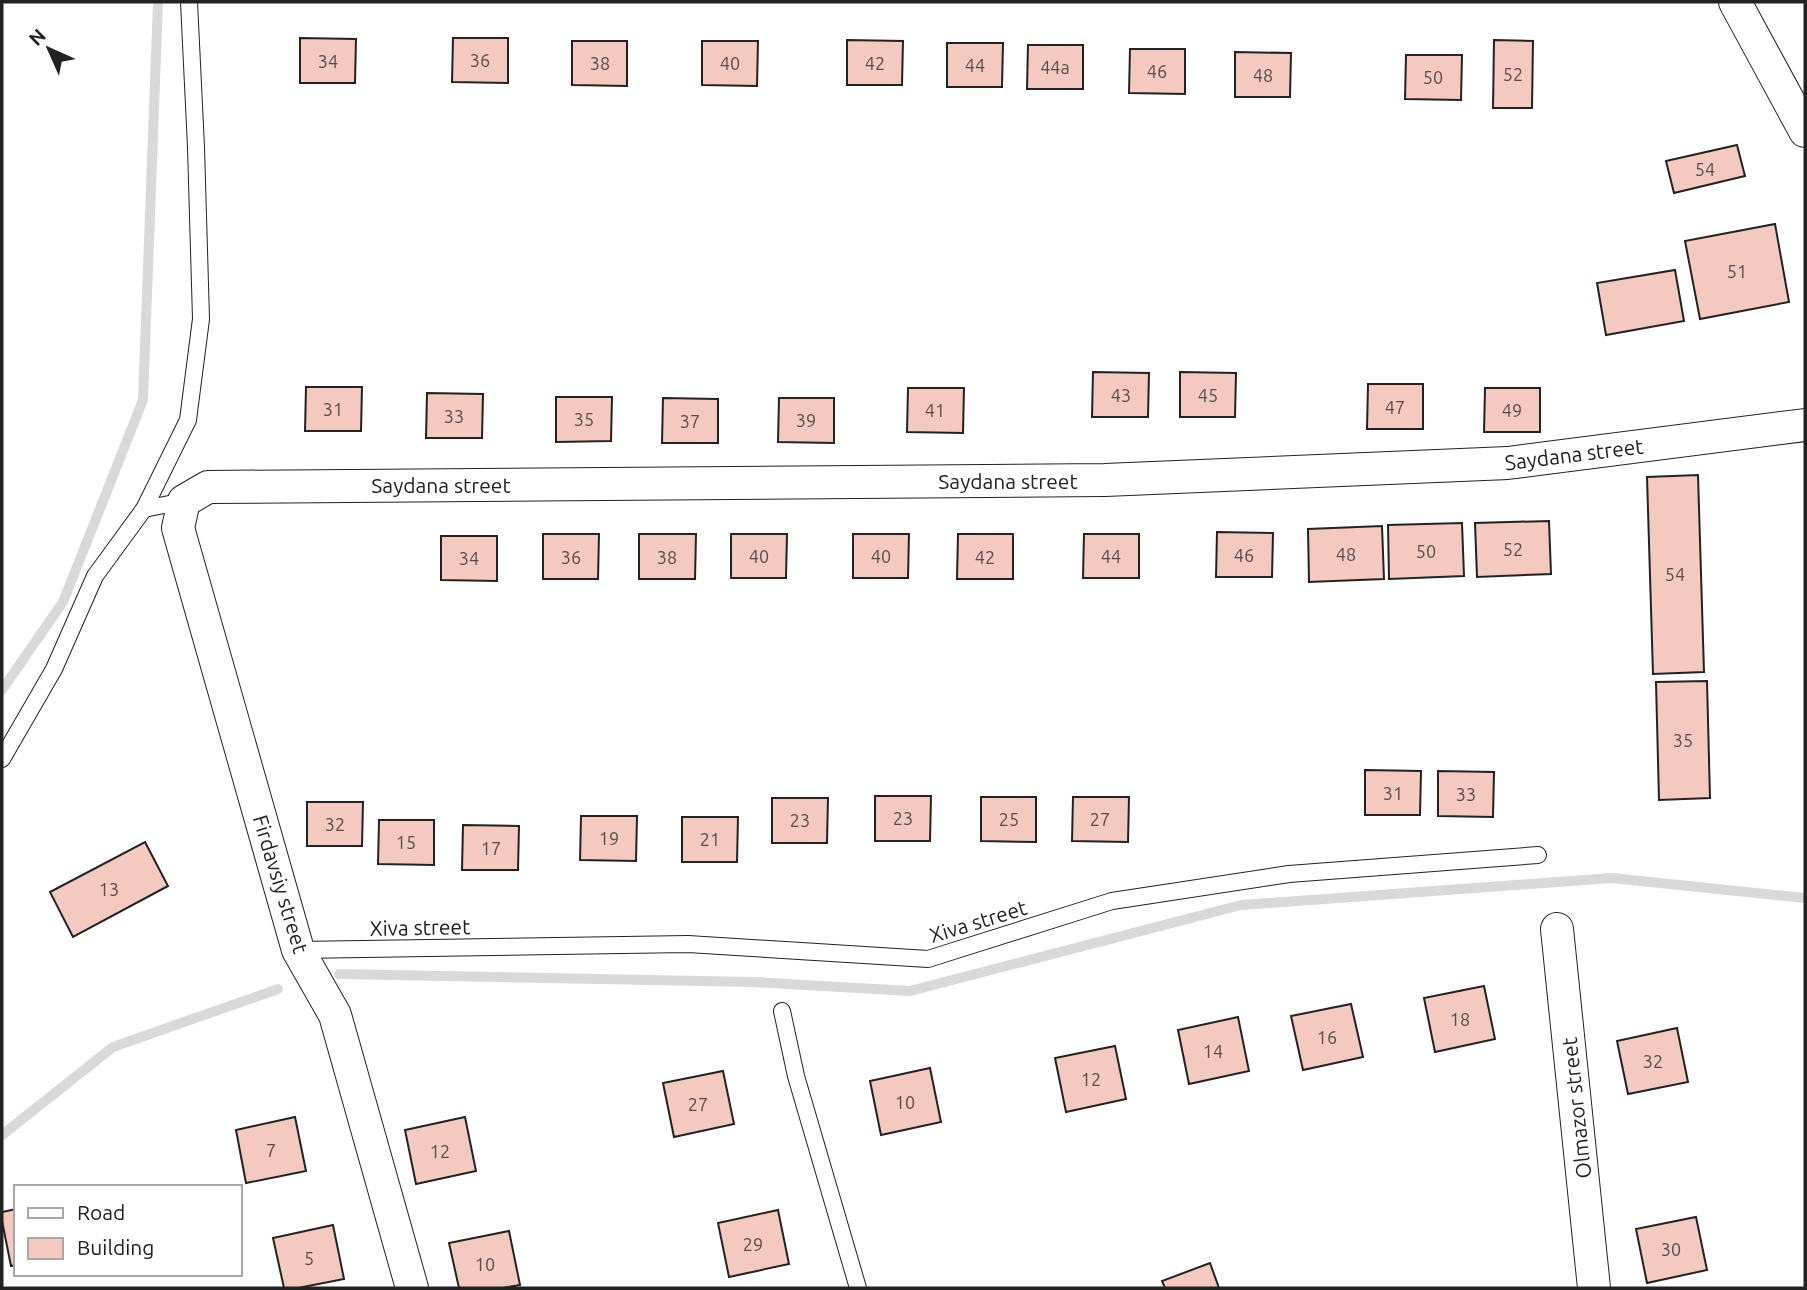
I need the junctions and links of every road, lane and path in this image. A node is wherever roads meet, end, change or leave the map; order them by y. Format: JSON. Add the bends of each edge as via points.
{"nodes":[{"id":1,"x":189,"y":2,"type":"edge"},
{"id":2,"x":1735,"y":2,"type":"edge"},
{"id":3,"x":1805,"y":131,"type":"edge"},
{"id":4,"x":1805,"y":425,"type":"edge"},
{"id":5,"x":196,"y":494,"type":"junction"},
{"id":6,"x":144,"y":509,"type":"junction"},
{"id":7,"x":2,"y":759,"type":"edge"},
{"id":8,"x":1538,"y":855,"type":"dead end"},
{"id":9,"x":1557,"y":929,"type":"dead end"},
{"id":10,"x":298,"y":950,"type":"junction"},
{"id":11,"x":782,"y":1011,"type":"dead end"},
{"id":12,"x":412,"y":1288,"type":"edge"},
{"id":13,"x":859,"y":1288,"type":"edge"},
{"id":14,"x":1594,"y":1288,"type":"edge"}],
"edges":[{"from":1,"to":6,"type":"lane","via":[[201,319],[188,419]]},
{"from":2,"to":3,"type":"street"},
{"from":4,"to":5,"type":"street","name":"Saydana street","via":[[1508,463],[1119,480]]},
{"from":5,"to":6,"type":"lane"},
{"from":5,"to":10,"type":"street","name":"Firdavsiy street","via":[[178,528]]},
{"from":6,"to":7,"type":"lane","via":[[95,576],[54,669]]},
{"from":8,"to":10,"type":"lane","name":"Xiva street","via":[[1289,874],[1112,901],[928,959],[688,944]]},
{"from":9,"to":14,"type":"street","name":"Olmazor street"},
{"from":10,"to":12,"type":"street","name":"Firdavsiy street","via":[[335,1014]]},
{"from":11,"to":13,"type":"lane","via":[[796,1076]]}]}
